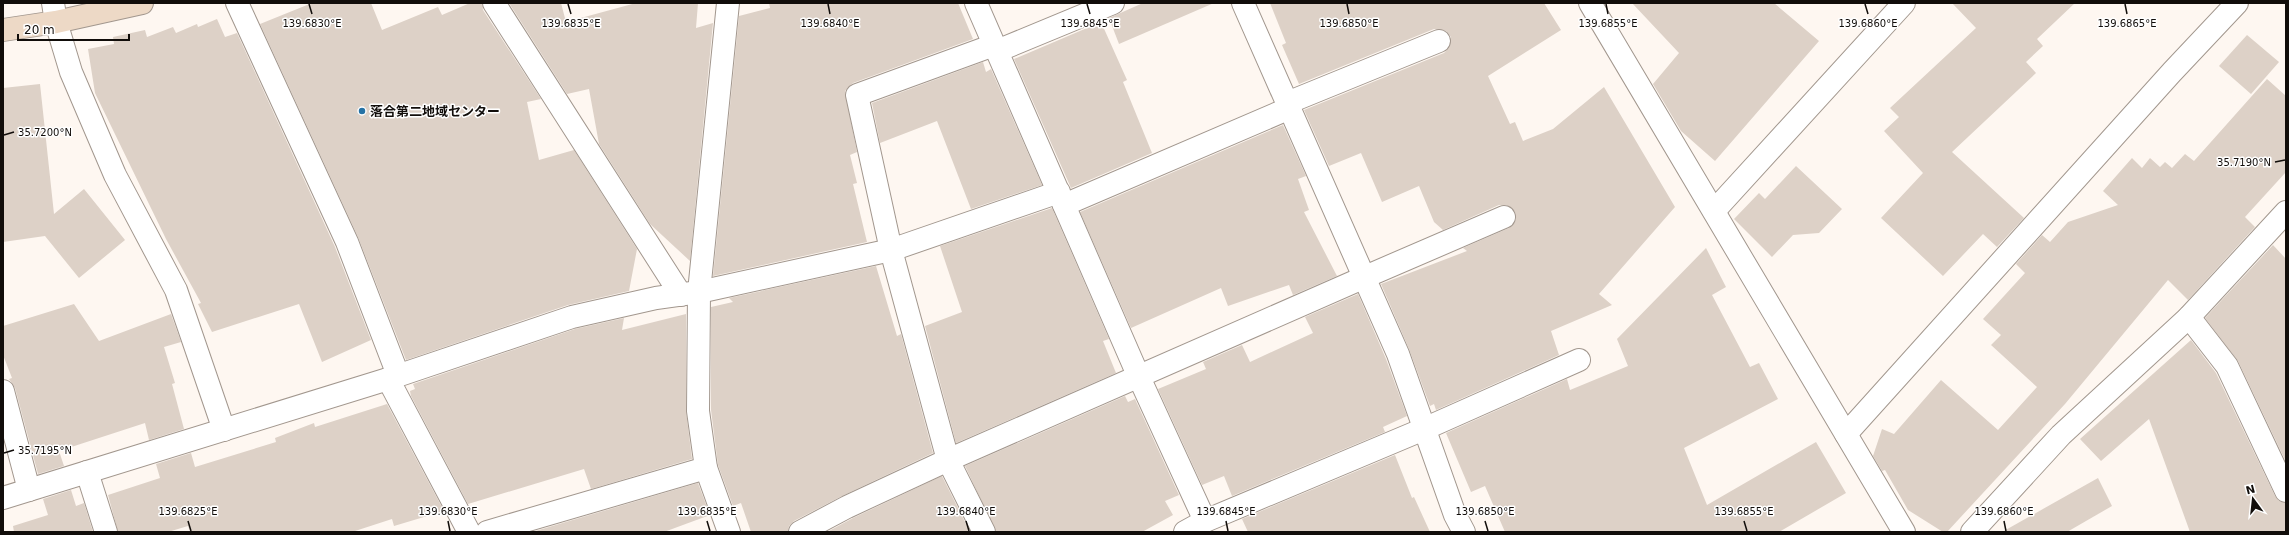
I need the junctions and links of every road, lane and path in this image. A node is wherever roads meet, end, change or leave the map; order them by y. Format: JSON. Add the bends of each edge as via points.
{"nodes":[{"id":1,"x":142,"y":3,"type":"edge"},
{"id":2,"x":237,"y":3,"type":"edge"},
{"id":3,"x":494,"y":3,"type":"edge"},
{"id":4,"x":728,"y":3,"type":"edge"},
{"id":5,"x":976,"y":3,"type":"edge"},
{"id":6,"x":1113,"y":3,"type":"edge"},
{"id":7,"x":1243,"y":3,"type":"edge"},
{"id":8,"x":1590,"y":3,"type":"edge"},
{"id":9,"x":1904,"y":3,"type":"edge"},
{"id":10,"x":2237,"y":3,"type":"edge"},
{"id":11,"x":54,"y":13,"type":"edge"},
{"id":12,"x":3,"y":30,"type":"edge"},
{"id":13,"x":1439,"y":41,"type":"dead end"},
{"id":14,"x":996,"y":48,"type":"junction"},
{"id":15,"x":1289,"y":106,"type":"junction"},
{"id":16,"x":1061,"y":198,"type":"junction"},
{"id":17,"x":1714,"y":211,"type":"junction"},
{"id":18,"x":2286,"y":212,"type":"edge"},
{"id":19,"x":1504,"y":217,"type":"dead end"},
{"id":20,"x":890,"y":250,"type":"junction"},
{"id":21,"x":1365,"y":277,"type":"junction"},
{"id":22,"x":690,"y":294,"type":"junction"},
{"id":23,"x":2189,"y":317,"type":"junction"},
{"id":24,"x":1580,"y":360,"type":"dead end"},
{"id":25,"x":1138,"y":375,"type":"junction"},
{"id":26,"x":393,"y":377,"type":"junction"},
{"id":27,"x":3,"y":391,"type":"edge"},
{"id":28,"x":1424,"y":429,"type":"junction"},
{"id":29,"x":224,"y":430,"type":"junction"},
{"id":30,"x":1846,"y":434,"type":"junction"},
{"id":31,"x":948,"y":460,"type":"junction"},
{"id":32,"x":706,"y":468,"type":"junction"},
{"id":33,"x":87,"y":472,"type":"junction"},
{"id":34,"x":30,"y":490,"type":"junction"},
{"id":35,"x":2286,"y":491,"type":"edge"},
{"id":36,"x":3,"y":498,"type":"edge"},
{"id":37,"x":1207,"y":526,"type":"edge"},
{"id":38,"x":469,"y":531,"type":"edge"},
{"id":39,"x":106,"y":532,"type":"edge"},
{"id":40,"x":729,"y":532,"type":"edge"},
{"id":41,"x":800,"y":532,"type":"edge"},
{"id":42,"x":984,"y":532,"type":"edge"},
{"id":43,"x":1186,"y":532,"type":"edge"},
{"id":44,"x":1464,"y":532,"type":"edge"},
{"id":45,"x":1904,"y":532,"type":"edge"},
{"id":46,"x":1972,"y":532,"type":"edge"}],
"edges":[{"from":1,"to":11,"type":"street"},
{"from":2,"to":26,"type":"street","via":[[347,242]]},
{"from":3,"to":22,"type":"street"},
{"from":4,"to":22,"type":"street"},
{"from":5,"to":14,"type":"street"},
{"from":6,"to":14,"type":"street"},
{"from":7,"to":15,"type":"street"},
{"from":8,"to":17,"type":"street"},
{"from":9,"to":17,"type":"street"},
{"from":10,"to":30,"type":"street","via":[[2166,78]]},
{"from":11,"to":12,"type":"street"},
{"from":11,"to":29,"type":"street","via":[[72,72],[115,175],[176,290]]},
{"from":13,"to":15,"type":"street"},
{"from":14,"to":16,"type":"street"},
{"from":14,"to":20,"type":"street","via":[[857,95]]},
{"from":15,"to":16,"type":"street"},
{"from":15,"to":21,"type":"street"},
{"from":16,"to":20,"type":"street"},
{"from":16,"to":25,"type":"street"},
{"from":17,"to":30,"type":"street"},
{"from":18,"to":23,"type":"street"},
{"from":19,"to":21,"type":"street"},
{"from":20,"to":22,"type":"street"},
{"from":20,"to":31,"type":"street"},
{"from":21,"to":25,"type":"street"},
{"from":21,"to":28,"type":"street","via":[[1398,354]]},
{"from":22,"to":26,"type":"street","via":[[656,298],[572,317]]},
{"from":22,"to":32,"type":"street","via":[[698,411]]},
{"from":23,"to":35,"type":"street","via":[[2227,366]]},
{"from":23,"to":46,"type":"street","via":[[2061,435]]},
{"from":24,"to":28,"type":"street"},
{"from":25,"to":31,"type":"street"},
{"from":25,"to":37,"type":"street"},
{"from":26,"to":29,"type":"street"},
{"from":26,"to":38,"type":"street"},
{"from":27,"to":34,"type":"street"},
{"from":28,"to":37,"type":"street"},
{"from":28,"to":44,"type":"street","via":[[1455,515]]},
{"from":29,"to":33,"type":"street"},
{"from":30,"to":45,"type":"street"},
{"from":31,"to":41,"type":"street"},
{"from":31,"to":42,"type":"street"},
{"from":32,"to":38,"type":"street"},
{"from":32,"to":40,"type":"street"},
{"from":33,"to":34,"type":"street"},
{"from":33,"to":39,"type":"street"},
{"from":34,"to":36,"type":"street"},
{"from":37,"to":43,"type":"street"}]}
